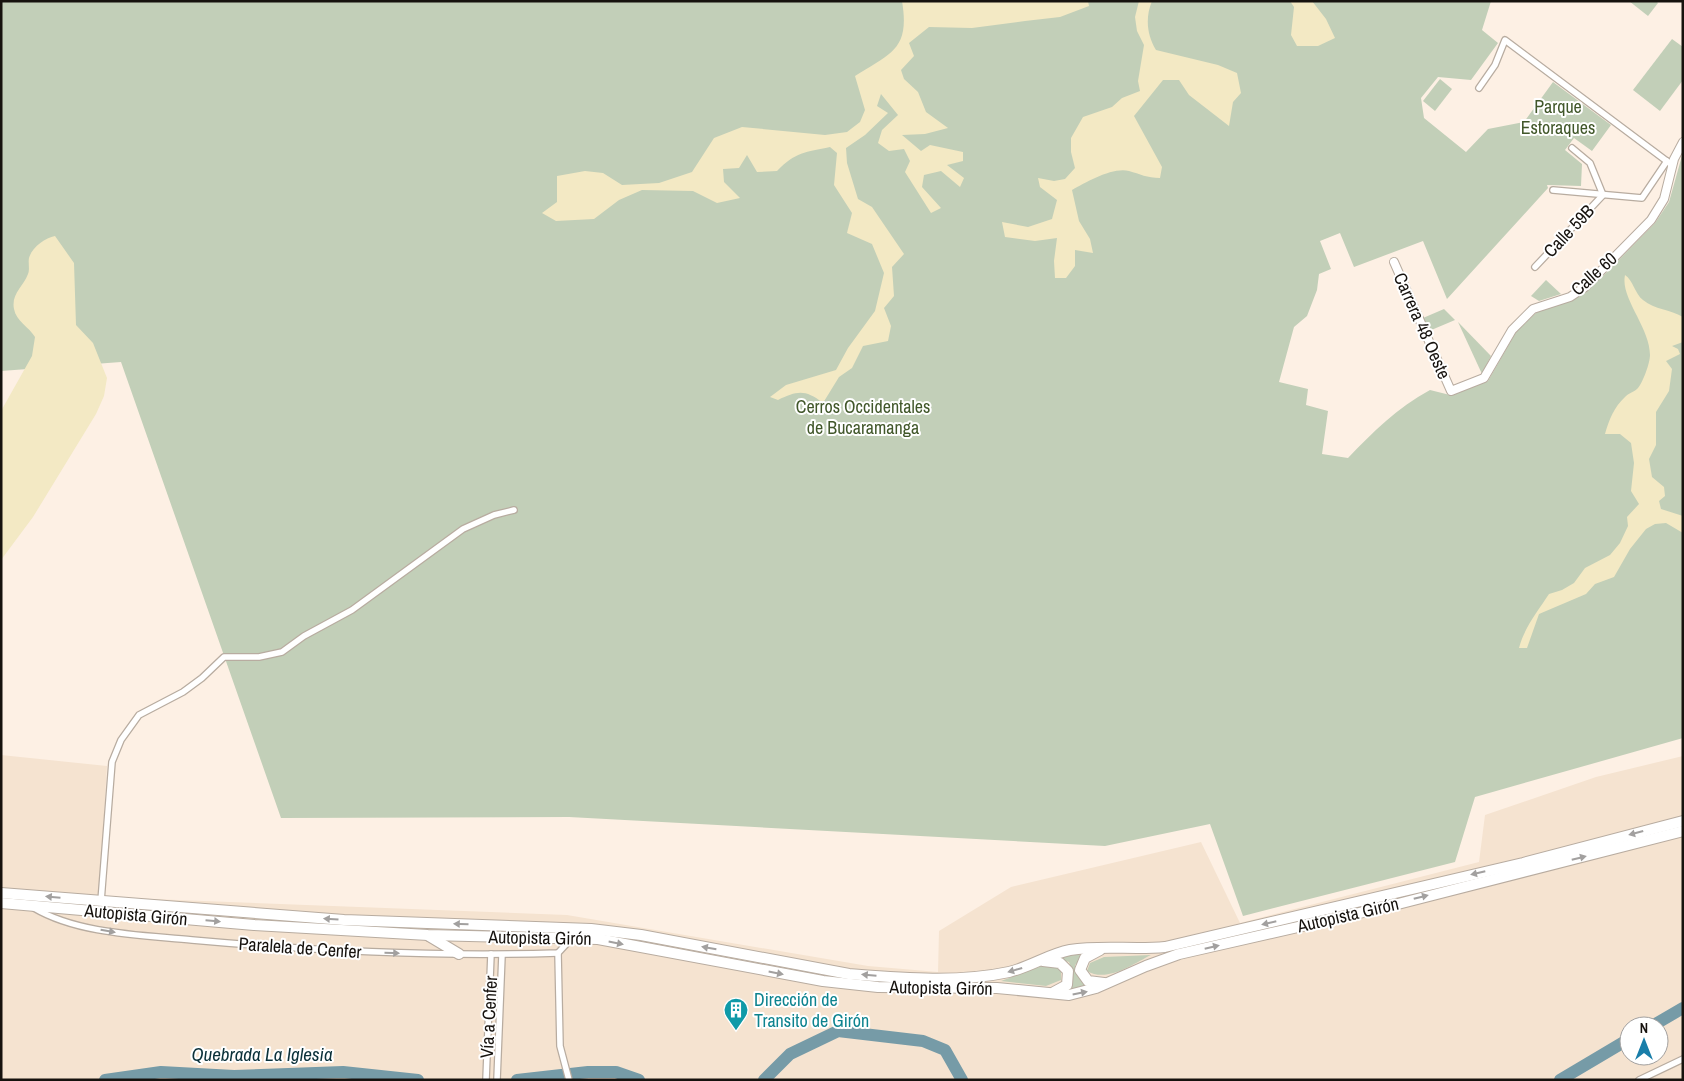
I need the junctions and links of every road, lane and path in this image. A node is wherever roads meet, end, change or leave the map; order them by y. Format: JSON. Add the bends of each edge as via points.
{"nodes":[{"id":1,"x":1479,"y":88,"type":"dead end"},
{"id":2,"x":1683,"y":142,"type":"edge"},
{"id":3,"x":1572,"y":148,"type":"dead end"},
{"id":4,"x":1670,"y":163,"type":"junction"},
{"id":5,"x":1553,"y":190,"type":"dead end"},
{"id":6,"x":1603,"y":194,"type":"junction"},
{"id":7,"x":1394,"y":262,"type":"dead end"},
{"id":8,"x":1535,"y":267,"type":"dead end"},
{"id":9,"x":1451,"y":391,"type":"joint"},
{"id":10,"x":514,"y":510,"type":"dead end"},
{"id":11,"x":1683,"y":821,"type":"edge"},
{"id":12,"x":1683,"y":831,"type":"edge"},
{"id":13,"x":1,"y":893,"type":"edge"},
{"id":14,"x":101,"y":901,"type":"junction"},
{"id":15,"x":1,"y":903,"type":"edge"},
{"id":16,"x":28,"y":905,"type":"junction"},
{"id":17,"x":428,"y":935,"type":"junction"},
{"id":18,"x":571,"y":939,"type":"junction"},
{"id":19,"x":1104,"y":949,"type":"junction"},
{"id":20,"x":558,"y":953,"type":"junction"},
{"id":21,"x":459,"y":954,"type":"junction"},
{"id":22,"x":492,"y":954,"type":"junction"},
{"id":23,"x":502,"y":954,"type":"junction"},
{"id":24,"x":1042,"y":960,"type":"junction"},
{"id":25,"x":1110,"y":983,"type":"junction"},
{"id":26,"x":1050,"y":994,"type":"junction"},
{"id":27,"x":1683,"y":1059,"type":"edge"},
{"id":28,"x":486,"y":1080,"type":"edge"},
{"id":29,"x":496,"y":1080,"type":"edge"},
{"id":30,"x":569,"y":1080,"type":"edge"},
{"id":31,"x":1639,"y":1080,"type":"edge"}],
"edges":[{"from":1,"to":4,"type":"street","via":[[1495,65],[1506,40]]},
{"from":2,"to":4,"type":"street","name":"Calle 60"},
{"from":3,"to":6,"type":"street","via":[[1590,163]]},
{"from":4,"to":6,"type":"street","via":[[1642,198]]},
{"from":4,"to":9,"type":"street","name":"Calle 60","via":[[1668,191],[1656,212],[1590,283],[1570,297],[1535,307],[1512,330],[1484,378]]},
{"from":5,"to":6,"type":"street"},
{"from":6,"to":8,"type":"street","name":"Calle 59B"},
{"from":7,"to":9,"type":"street","name":"Carrera 48 Oeste"},
{"from":10,"to":14,"type":"street","via":[[463,528],[352,610],[282,652],[259,658],[224,657],[183,692],[139,714],[112,762]]},
{"from":11,"to":19,"type":"highway","name":"Autopista Girón","one_way":true,"via":[[1523,863],[1166,947]]},
{"from":25,"to":12,"type":"highway","name":"Autopista Girón","one_way":true,"via":[[1179,954],[1394,905]]},
{"from":14,"to":13,"type":"highway","name":"Autopista Girón","one_way":true},
{"from":24,"to":14,"type":"highway","name":"Autopista Girón","one_way":true,"via":[[988,975],[849,974],[640,935],[591,929],[344,920]]},
{"from":15,"to":16,"type":"highway","name":"Autopista Girón"},
{"from":16,"to":17,"type":"highway","name":"Autopista Girón","one_way":true,"via":[[254,925]]},
{"from":16,"to":21,"type":"street","name":"Paralela de Cenfer","one_way":true,"via":[[49,916],[118,933],[295,950]]},
{"from":17,"to":18,"type":"highway","name":"Autopista Girón"},
{"from":17,"to":21,"type":"highway"},
{"from":18,"to":20,"type":"street"},
{"from":18,"to":26,"type":"highway","name":"Autopista Girón","one_way":true,"via":[[598,939],[823,981],[878,987],[996,988]]},
{"from":19,"to":24,"type":"highway","name":"Autopista Girón","via":[[1069,950]]},
{"from":19,"to":25,"type":"highway","via":[[1085,958],[1080,970],[1088,981]]},
{"from":20,"to":23,"type":"street","name":"Paralela de Cenfer"},
{"from":20,"to":30,"type":"street","via":[[560,1046]]},
{"from":21,"to":22,"type":"street","name":"Paralela de Cenfer"},
{"from":22,"to":23,"type":"street","name":"Paralela de Cenfer"},
{"from":22,"to":28,"type":"street","name":"Vía a Cenfer"},
{"from":23,"to":29,"type":"street","name":"Vía a Cenfer"},
{"from":24,"to":26,"type":"highway","via":[[1060,963],[1068,971],[1067,985]]},
{"from":26,"to":25,"type":"highway","name":"Autopista Girón","one_way":true,"via":[[1082,993]]},
{"from":27,"to":31,"type":"street"}]}
